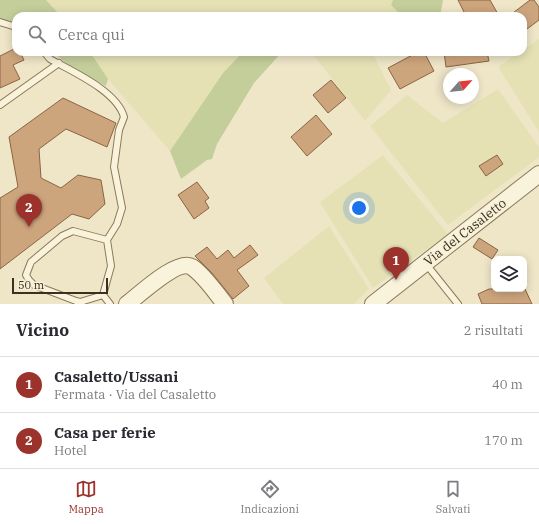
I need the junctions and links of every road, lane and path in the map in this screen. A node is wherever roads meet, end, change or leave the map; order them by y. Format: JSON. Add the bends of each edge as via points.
{"nodes":[{"id":1,"x":0,"y":22,"type":"edge"},
{"id":2,"x":12,"y":26,"type":"edge"},
{"id":3,"x":47,"y":56,"type":"edge"},
{"id":4,"x":59,"y":63,"type":"junction"},
{"id":5,"x":0,"y":106,"type":"edge"},
{"id":6,"x":539,"y":174,"type":"edge"},
{"id":7,"x":107,"y":240,"type":"junction"},
{"id":8,"x":425,"y":263,"type":"junction"},
{"id":9,"x":103,"y":295,"type":"junction"},
{"id":10,"x":110,"y":304,"type":"edge"},
{"id":11,"x":127,"y":304,"type":"edge"},
{"id":12,"x":225,"y":304,"type":"edge"},
{"id":13,"x":373,"y":304,"type":"edge"},
{"id":14,"x":458,"y":304,"type":"edge"}],
"edges":[{"from":1,"to":2,"type":"lane"},
{"from":3,"to":4,"type":"lane"},
{"from":4,"to":5,"type":"lane"},
{"from":4,"to":7,"type":"lane","via":[[99,86],[123,113],[114,168],[122,208],[117,224]]},
{"from":6,"to":8,"type":"street","name":"Via del Casaletto"},
{"from":7,"to":9,"type":"lane","via":[[111,266]]},
{"from":7,"to":9,"type":"lane","via":[[73,230],[31,262],[26,275],[34,285],[76,301]]},
{"from":8,"to":13,"type":"street","name":"Via del Casaletto"},
{"from":8,"to":14,"type":"lane"},
{"from":9,"to":10,"type":"lane"},
{"from":11,"to":12,"type":"street","via":[[163,275],[185,265],[202,276]]}]}
